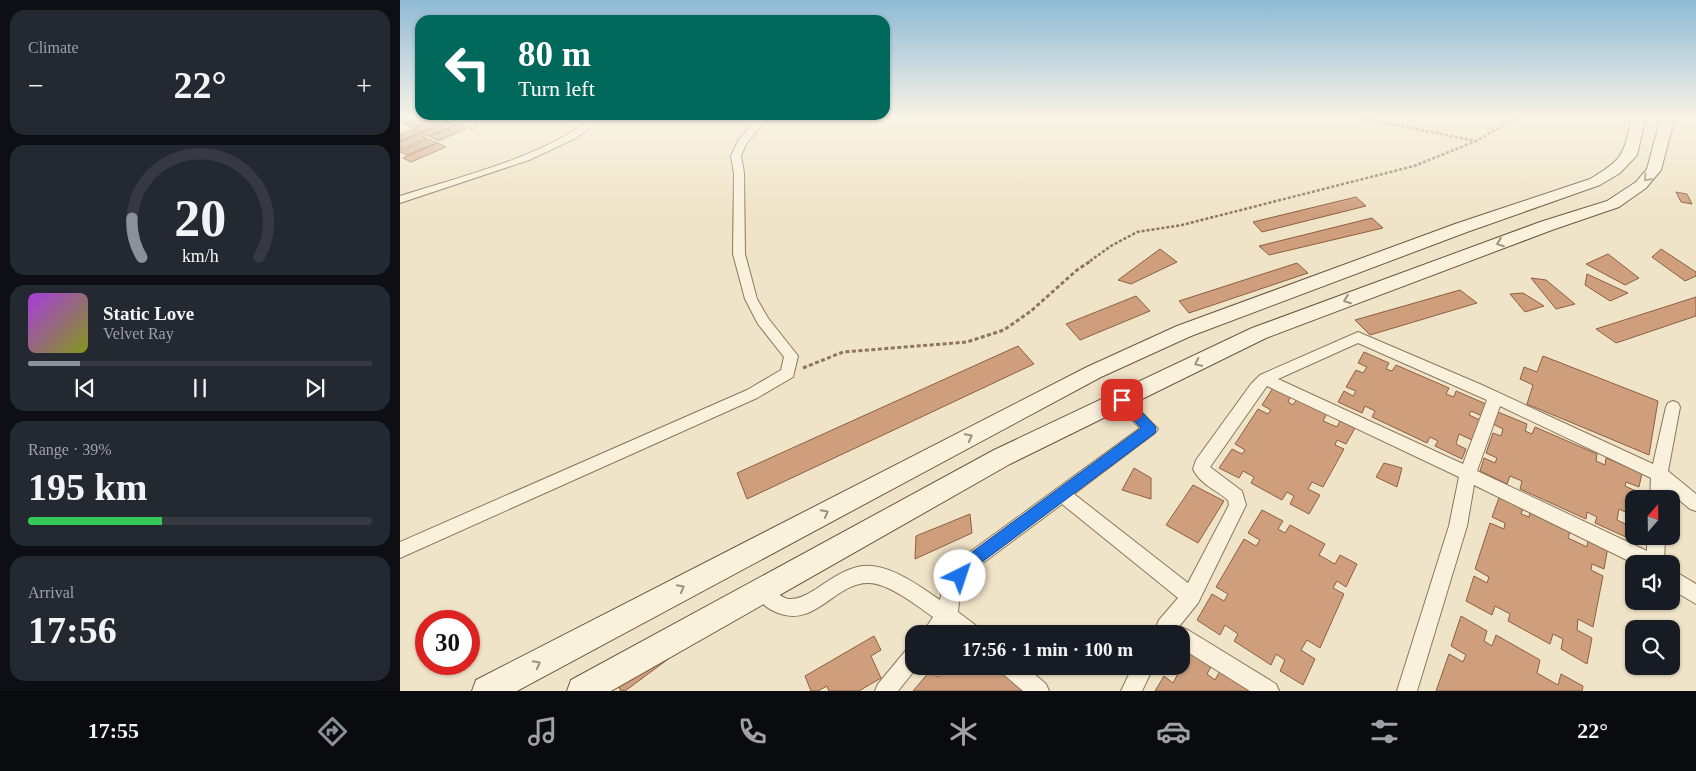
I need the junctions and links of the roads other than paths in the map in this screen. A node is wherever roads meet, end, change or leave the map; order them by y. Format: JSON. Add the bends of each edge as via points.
{"nodes":[{"id":1,"x":544,"y":149,"type":"edge"},
{"id":2,"x":739,"y":149,"type":"edge"},
{"id":3,"x":1631,"y":149,"type":"edge"},
{"id":4,"x":1659,"y":149,"type":"edge"},
{"id":5,"x":400,"y":200,"type":"edge"},
{"id":6,"x":1265,"y":379,"type":"junction"},
{"id":7,"x":1495,"y":398,"type":"junction"},
{"id":8,"x":1122,"y":400,"type":"junction"},
{"id":9,"x":1673,"y":407,"type":"dead end"},
{"id":10,"x":1468,"y":474,"type":"junction"},
{"id":11,"x":1659,"y":474,"type":"junction"},
{"id":12,"x":1658,"y":490,"type":"edge"},
{"id":13,"x":1062,"y":494,"type":"junction"},
{"id":14,"x":1696,"y":504,"type":"edge"},
{"id":15,"x":400,"y":550,"type":"edge"},
{"id":16,"x":1635,"y":555,"type":"edge"},
{"id":17,"x":1680,"y":584,"type":"edge"},
{"id":18,"x":763,"y":590,"type":"junction"},
{"id":19,"x":1696,"y":594,"type":"edge"},
{"id":20,"x":1191,"y":597,"type":"junction"},
{"id":21,"x":948,"y":615,"type":"junction"},
{"id":22,"x":940,"y":625,"type":"edge"},
{"id":23,"x":960,"y":625,"type":"edge"},
{"id":24,"x":1175,"y":625,"type":"edge"},
{"id":25,"x":1190,"y":644,"type":"edge"},
{"id":26,"x":905,"y":667,"type":"edge"},
{"id":27,"x":1020,"y":675,"type":"edge"},
{"id":28,"x":1139,"y":675,"type":"edge"},
{"id":29,"x":487,"y":691,"type":"edge"},
{"id":30,"x":582,"y":691,"type":"edge"},
{"id":31,"x":885,"y":691,"type":"edge"},
{"id":32,"x":1039,"y":691,"type":"edge"},
{"id":33,"x":1131,"y":691,"type":"edge"},
{"id":34,"x":1269,"y":691,"type":"edge"},
{"id":35,"x":1407,"y":691,"type":"edge"}],
"edges":[{"from":1,"to":5,"type":"street"},
{"from":2,"to":15,"type":"street","via":[[736,156],[739,254],[751,299],[763,322],[791,356],[788,374],[752,394]]},
{"from":29,"to":3,"type":"street","one_way":true,"via":[[1094,372],[1184,331],[1595,182],[1615,170]]},
{"from":4,"to":8,"type":"street","one_way":true,"via":[[1654,170],[1641,185],[1613,204],[1259,333]]},
{"from":6,"to":7,"type":"street","via":[[1358,337]]},
{"from":6,"to":10,"type":"street"},
{"from":6,"to":20,"type":"street","via":[[1202,465],[1204,474],[1236,496],[1238,505]]},
{"from":7,"to":10,"type":"street"},
{"from":7,"to":11,"type":"street"},
{"from":8,"to":13,"type":"street","via":[[1150,429]]},
{"from":8,"to":18,"type":"street","via":[[1002,457]]},
{"from":9,"to":11,"type":"street"},
{"from":10,"to":16,"type":"street"},
{"from":10,"to":35,"type":"street","via":[[1458,526]]},
{"from":11,"to":12,"type":"street"},
{"from":11,"to":14,"type":"street"},
{"from":13,"to":20,"type":"street"},
{"from":13,"to":21,"type":"street","via":[[969,563],[951,589]]},
{"from":17,"to":19,"type":"street"},
{"from":18,"to":21,"type":"street","via":[[770,600],[787,608],[801,607],[853,578],[870,574]]},
{"from":18,"to":30,"type":"street"},
{"from":20,"to":24,"type":"street"},
{"from":21,"to":22,"type":"street"},
{"from":21,"to":23,"type":"street"},
{"from":25,"to":34,"type":"street"},
{"from":26,"to":31,"type":"street"},
{"from":27,"to":32,"type":"street"},
{"from":28,"to":33,"type":"street"}]}
